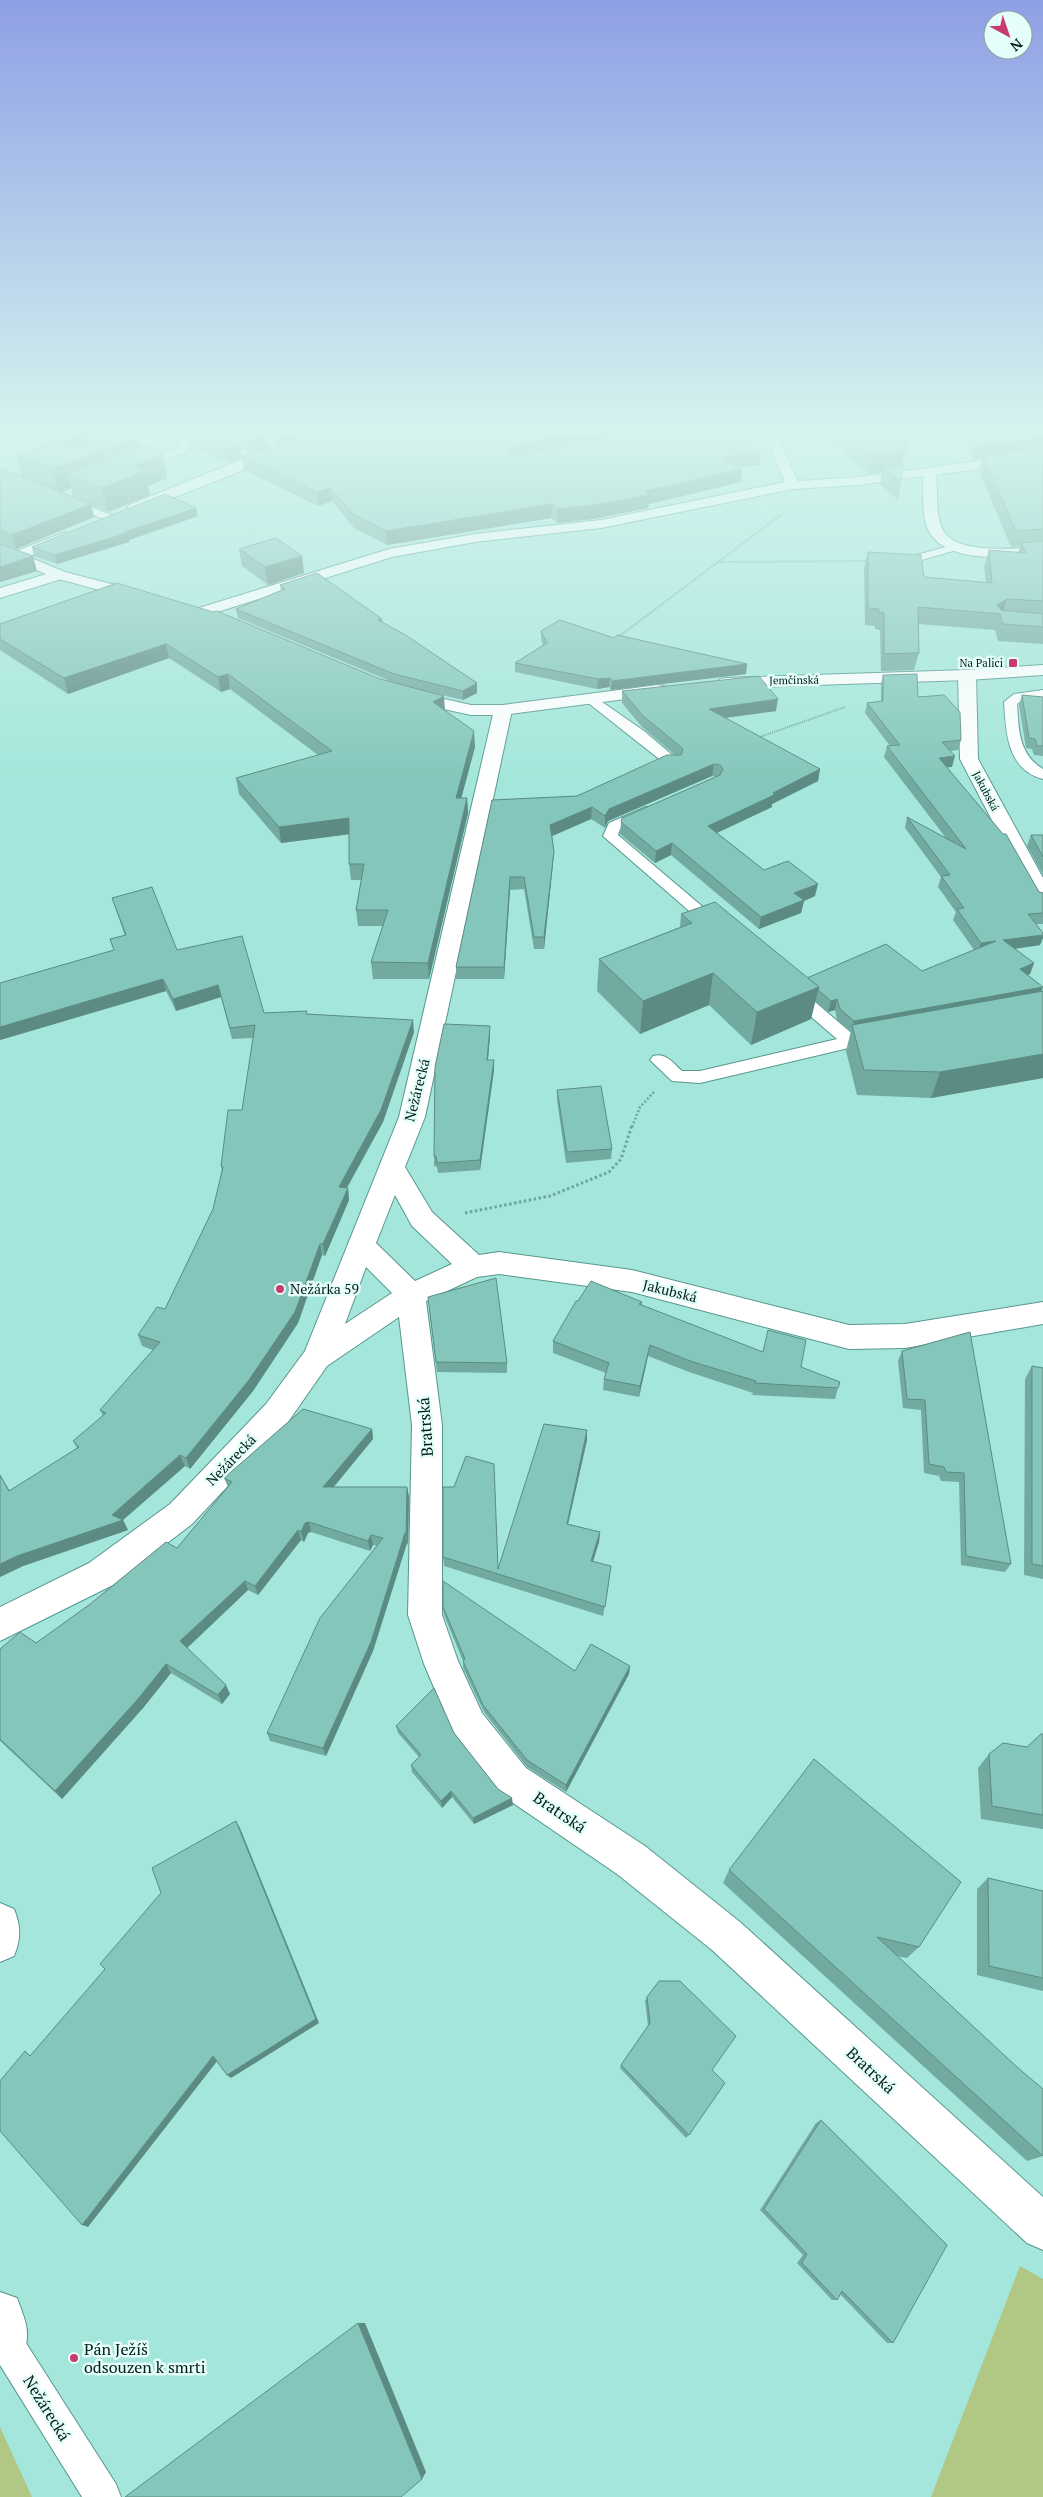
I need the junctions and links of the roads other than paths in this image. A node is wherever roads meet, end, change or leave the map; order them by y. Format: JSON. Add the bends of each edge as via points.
{"nodes":[{"id":1,"x":3,"y":551,"type":"edge"},
{"id":2,"x":30,"y":551,"type":"edge"},
{"id":3,"x":403,"y":551,"type":"edge"},
{"id":4,"x":946,"y":551,"type":"edge"},
{"id":5,"x":980,"y":551,"type":"edge"},
{"id":6,"x":1043,"y":551,"type":"edge"},
{"id":7,"x":16,"y":556,"type":"junction"},
{"id":8,"x":917,"y":561,"type":"edge"},
{"id":9,"x":60,"y":574,"type":"junction"},
{"id":10,"x":0,"y":593,"type":"edge"},
{"id":11,"x":151,"y":599,"type":"edge"},
{"id":12,"x":187,"y":607,"type":"edge"},
{"id":13,"x":205,"y":611,"type":"junction"},
{"id":14,"x":232,"y":622,"type":"edge"},
{"id":15,"x":1043,"y":670,"type":"edge"},
{"id":16,"x":966,"y":675,"type":"junction"},
{"id":17,"x":706,"y":685,"type":"edge"},
{"id":18,"x":677,"y":688,"type":"edge"},
{"id":19,"x":392,"y":691,"type":"edge"},
{"id":20,"x":1043,"y":694,"type":"edge"},
{"id":21,"x":592,"y":699,"type":"junction"},
{"id":22,"x":503,"y":710,"type":"junction"},
{"id":23,"x":673,"y":763,"type":"edge"},
{"id":24,"x":1043,"y":775,"type":"edge"},
{"id":25,"x":658,"y":806,"type":"edge"},
{"id":26,"x":1043,"y":896,"type":"edge"},
{"id":27,"x":731,"y":939,"type":"edge"},
{"id":28,"x":783,"y":984,"type":"edge"},
{"id":29,"x":659,"y":1060,"type":"dead end"},
{"id":30,"x":392,"y":1167,"type":"junction"},
{"id":31,"x":361,"y":1246,"type":"junction"},
{"id":32,"x":473,"y":1267,"type":"junction"},
{"id":33,"x":411,"y":1295,"type":"junction"},
{"id":34,"x":1043,"y":1313,"type":"edge"},
{"id":35,"x":317,"y":1356,"type":"junction"},
{"id":36,"x":0,"y":1625,"type":"edge"},
{"id":37,"x":0,"y":1923,"type":"edge"},
{"id":38,"x":0,"y":1942,"type":"edge"},
{"id":39,"x":1043,"y":2227,"type":"edge"},
{"id":40,"x":3,"y":2328,"type":"edge"},
{"id":41,"x":103,"y":2497,"type":"edge"}],
"edges":[{"from":1,"to":7,"type":"street"},
{"from":2,"to":7,"type":"street"},
{"from":3,"to":13,"type":"street"},
{"from":4,"to":8,"type":"lane"},
{"from":5,"to":6,"type":"street"},
{"from":7,"to":9,"type":"street"},
{"from":9,"to":10,"type":"street"},
{"from":9,"to":11,"type":"street"},
{"from":12,"to":13,"type":"street"},
{"from":13,"to":14,"type":"street"},
{"from":15,"to":16,"type":"street","name":"Jemčinská"},
{"from":16,"to":17,"type":"street","name":"Jemčinská","via":[[745,680]]},
{"from":16,"to":26,"type":"street","name":"Jakubská","via":[[969,759]]},
{"from":18,"to":21,"type":"street"},
{"from":19,"to":22,"type":"street","via":[[440,705],[471,710]]},
{"from":20,"to":24,"type":"lane","via":[[1019,697],[1010,702],[1016,752],[1033,770]]},
{"from":21,"to":22,"type":"street"},
{"from":21,"to":23,"type":"lane"},
{"from":22,"to":30,"type":"street","name":"Nežárecká","via":[[412,1117]]},
{"from":25,"to":27,"type":"lane","via":[[614,826],[610,836]]},
{"from":28,"to":29,"type":"lane","via":[[860,1040],[700,1077],[678,1077]]},
{"from":30,"to":31,"type":"street","name":"Nežárecká"},
{"from":30,"to":32,"type":"street","via":[[422,1219]]},
{"from":31,"to":33,"type":"street"},
{"from":31,"to":35,"type":"street","name":"Nežárecká"},
{"from":32,"to":33,"type":"street","name":"Jakubská"},
{"from":32,"to":34,"type":"street","name":"Jakubská","via":[[499,1263],[632,1281],[849,1337],[905,1336]]},
{"from":33,"to":35,"type":"street","name":"Jakubská"},
{"from":33,"to":39,"type":"street","name":"Bratrská","via":[[427,1425],[425,1615],[469,1726],[513,1781],[631,1860],[726,1936]]},
{"from":35,"to":36,"type":"street","name":"Nežárecká","via":[[277,1413],[181,1514],[101,1574]]},
{"from":37,"to":38,"type":"street"},
{"from":40,"to":41,"type":"lane","name":"Nežárecká"}]}
